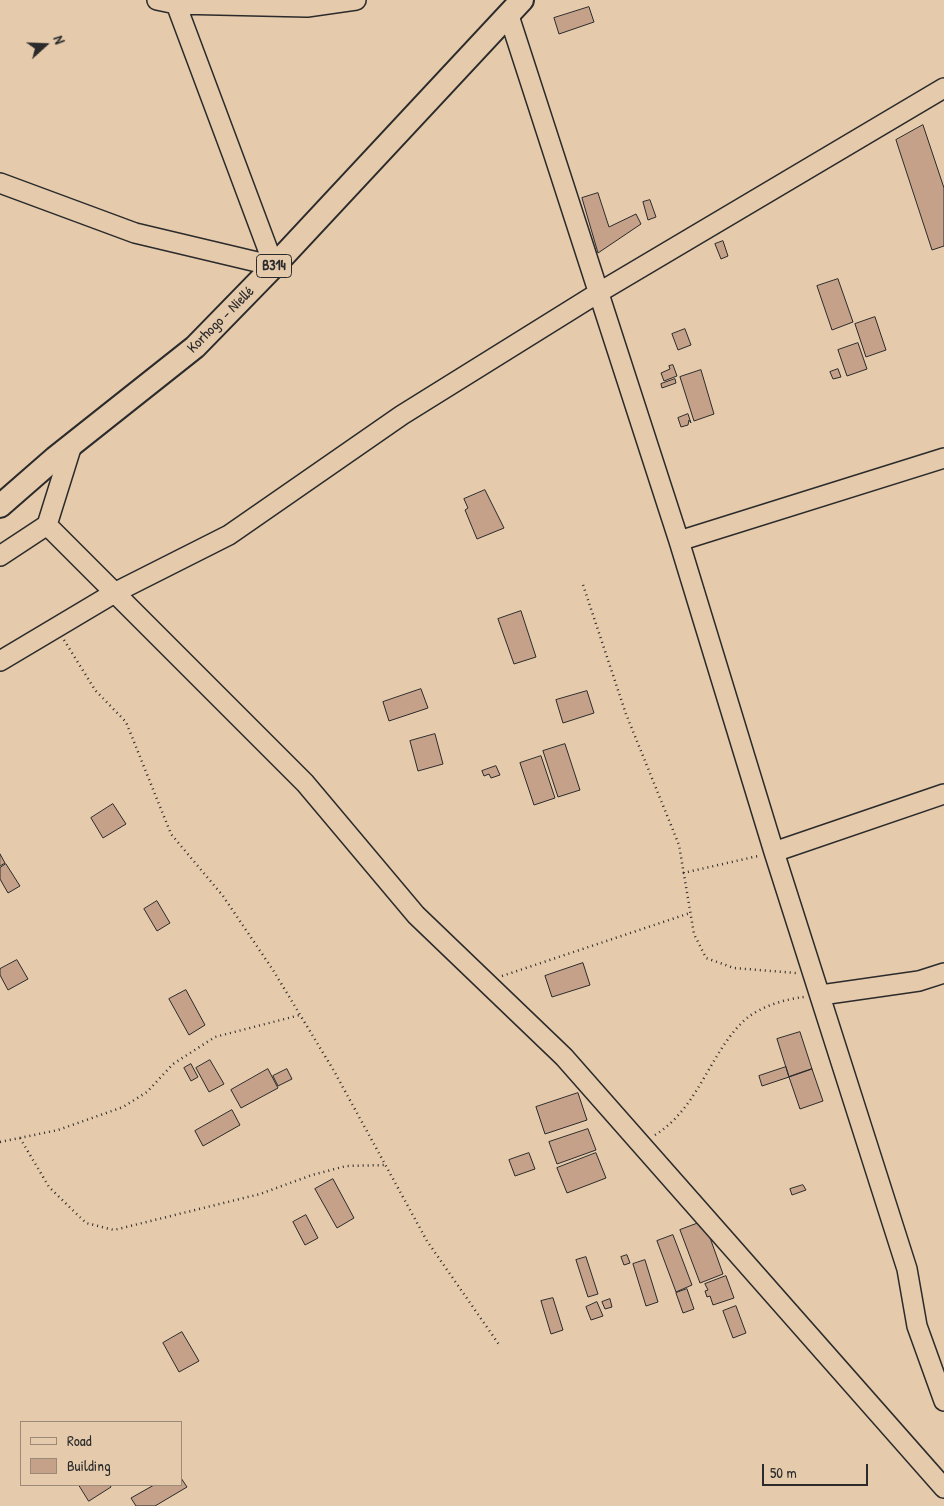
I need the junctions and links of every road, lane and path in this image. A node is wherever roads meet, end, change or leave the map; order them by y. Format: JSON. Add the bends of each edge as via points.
{"nodes":[{"id":1,"x":157,"y":0,"type":"edge"},
{"id":2,"x":356,"y":0,"type":"edge"},
{"id":3,"x":176,"y":4,"type":"junction"},
{"id":4,"x":308,"y":4,"type":"edge"},
{"id":5,"x":516,"y":8,"type":"edge"},
{"id":6,"x":944,"y":88,"type":"edge"},
{"id":7,"x":0,"y":184,"type":"edge"},
{"id":8,"x":274,"y":266,"type":"junction"},
{"id":9,"x":598,"y":292,"type":"junction"},
{"id":10,"x":72,"y":445,"type":"junction"},
{"id":11,"x":944,"y":458,"type":"edge"},
{"id":12,"x":0,"y":506,"type":"edge"},
{"id":13,"x":46,"y":525,"type":"junction"},
{"id":14,"x":679,"y":540,"type":"junction"},
{"id":15,"x":0,"y":556,"type":"edge"},
{"id":16,"x":583,"y":585,"type":"dead end"},
{"id":17,"x":116,"y":592,"type":"junction"},
{"id":18,"x":56,"y":628,"type":"junction"},
{"id":19,"x":0,"y":661,"type":"edge"},
{"id":20,"x":944,"y":794,"type":"edge"},
{"id":21,"x":774,"y":852,"type":"junction"},
{"id":22,"x":684,"y":873,"type":"junction"},
{"id":23,"x":690,"y":913,"type":"junction"},
{"id":24,"x":944,"y":973,"type":"edge"},
{"id":25,"x":815,"y":976,"type":"junction"},
{"id":26,"x":486,"y":982,"type":"junction"},
{"id":27,"x":821,"y":995,"type":"junction"},
{"id":28,"x":300,"y":1015,"type":"junction"},
{"id":29,"x":20,"y":1138,"type":"junction"},
{"id":30,"x":0,"y":1142,"type":"edge"},
{"id":31,"x":642,"y":1144,"type":"junction"},
{"id":32,"x":384,"y":1165,"type":"junction"},
{"id":33,"x":500,"y":1346,"type":"dead end"},
{"id":34,"x":944,"y":1401,"type":"edge"},
{"id":35,"x":944,"y":1488,"type":"edge"}],
"edges":[{"from":1,"to":3,"type":"street"},
{"from":2,"to":4,"type":"street"},
{"from":3,"to":4,"type":"street"},
{"from":3,"to":8,"type":"street"},
{"from":5,"to":8,"type":"main road","name":"Korhogo - Niellé","number":"B314"},
{"from":5,"to":9,"type":"street"},
{"from":6,"to":9,"type":"street"},
{"from":7,"to":8,"type":"street","via":[[135,233]]},
{"from":8,"to":10,"type":"main road","name":"Korhogo - Niellé","number":"B314","via":[[195,347]]},
{"from":9,"to":14,"type":"street"},
{"from":9,"to":17,"type":"street","via":[[402,415],[229,535]]},
{"from":10,"to":12,"type":"main road","name":"Korhogo - Niellé","number":"B314"},
{"from":10,"to":13,"type":"street"},
{"from":11,"to":14,"type":"street"},
{"from":13,"to":15,"type":"street"},
{"from":13,"to":17,"type":"street"},
{"from":14,"to":21,"type":"street"},
{"from":16,"to":22,"type":"path","via":[[626,714],[679,844]]},
{"from":17,"to":18,"type":"street"},
{"from":17,"to":26,"type":"street","via":[[305,783],[416,915]]},
{"from":18,"to":19,"type":"street"},
{"from":18,"to":28,"type":"path","via":[[95,690],[126,722],[171,834],[224,896]]},
{"from":20,"to":21,"type":"street"},
{"from":21,"to":22,"type":"path"},
{"from":21,"to":25,"type":"street"},
{"from":22,"to":23,"type":"path"},
{"from":23,"to":25,"type":"path","via":[[694,934],[706,958],[734,968]]},
{"from":23,"to":26,"type":"path"},
{"from":24,"to":27,"type":"street","via":[[919,981]]},
{"from":25,"to":27,"type":"street"},
{"from":26,"to":31,"type":"street","via":[[564,1057]]},
{"from":27,"to":31,"type":"path","via":[[785,999],[748,1018],[728,1041],[671,1125]]},
{"from":27,"to":34,"type":"street","via":[[907,1269],[917,1326]]},
{"from":28,"to":29,"type":"path","via":[[215,1037],[173,1064],[147,1092],[123,1107],[58,1130]]},
{"from":28,"to":32,"type":"path"},
{"from":29,"to":30,"type":"path"},
{"from":29,"to":32,"type":"path","via":[[48,1187],[86,1223],[114,1230],[260,1194],[346,1166]]},
{"from":31,"to":35,"type":"street"},
{"from":32,"to":33,"type":"path","via":[[427,1241]]}]}
